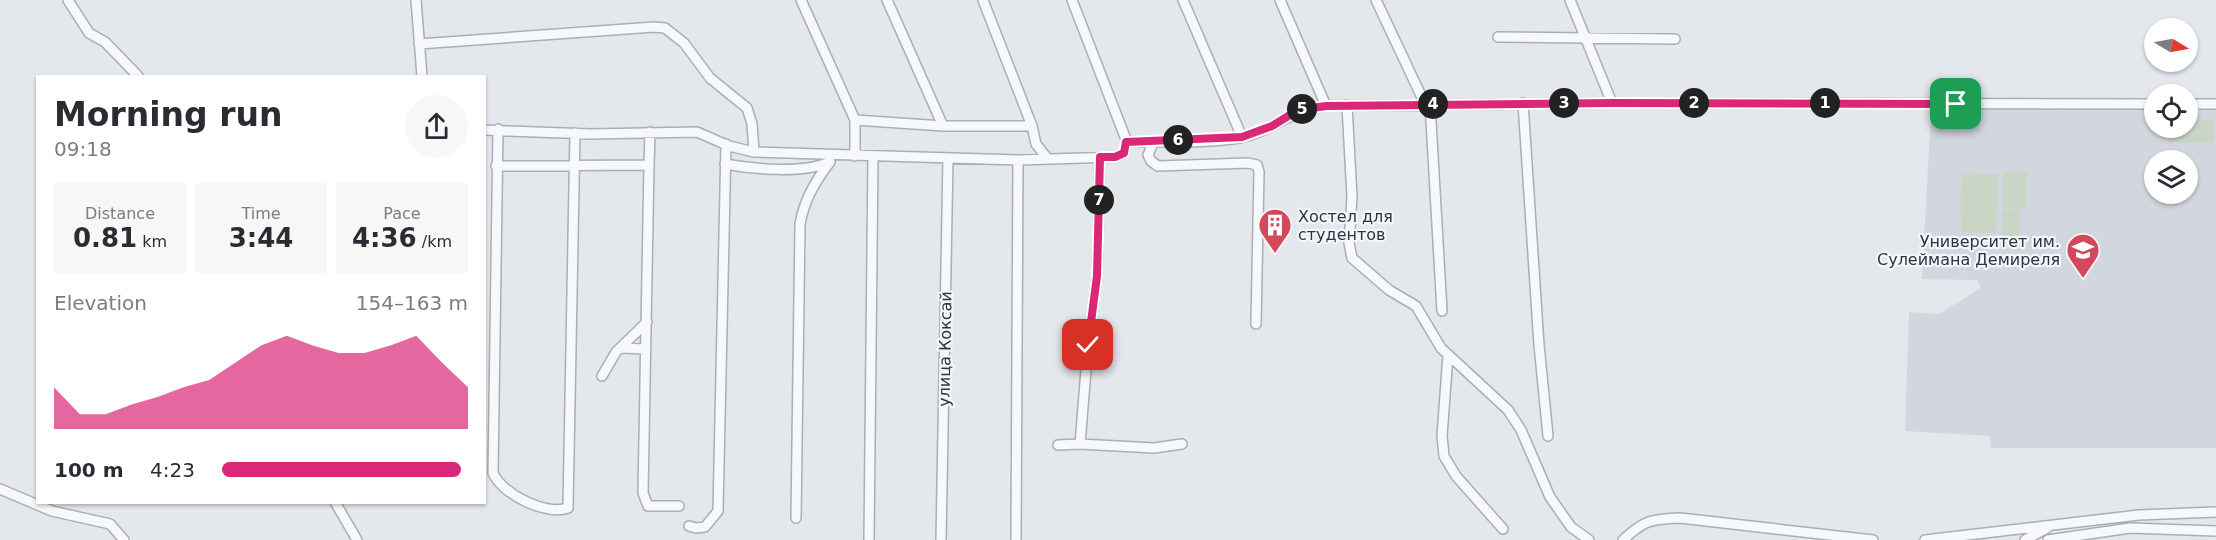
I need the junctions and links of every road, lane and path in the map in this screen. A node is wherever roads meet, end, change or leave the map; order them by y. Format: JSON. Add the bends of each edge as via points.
{"nodes":[{"id":1,"x":68,"y":0,"type":"edge"},
{"id":2,"x":416,"y":0,"type":"edge"},
{"id":3,"x":801,"y":0,"type":"edge"},
{"id":4,"x":888,"y":0,"type":"edge"},
{"id":5,"x":983,"y":0,"type":"edge"},
{"id":6,"x":1072,"y":0,"type":"edge"},
{"id":7,"x":1183,"y":0,"type":"edge"},
{"id":8,"x":1280,"y":0,"type":"edge"},
{"id":9,"x":1377,"y":0,"type":"edge"},
{"id":10,"x":1570,"y":0,"type":"edge"},
{"id":11,"x":1498,"y":37,"type":"dead end"},
{"id":12,"x":1586,"y":38,"type":"junction"},
{"id":13,"x":1675,"y":39,"type":"dead end"},
{"id":14,"x":419,"y":44,"type":"junction"},
{"id":15,"x":137,"y":75,"type":"edge"},
{"id":16,"x":422,"y":75,"type":"edge"},
{"id":17,"x":1523,"y":103,"type":"junction"},
{"id":18,"x":1612,"y":103,"type":"junction"},
{"id":19,"x":1428,"y":104,"type":"junction"},
{"id":20,"x":2144,"y":104,"type":"edge"},
{"id":21,"x":2198,"y":104,"type":"edge"},
{"id":22,"x":2216,"y":104,"type":"edge"},
{"id":23,"x":1347,"y":105,"type":"junction"},
{"id":24,"x":1326,"y":106,"type":"junction"},
{"id":25,"x":855,"y":120,"type":"junction"},
{"id":26,"x":943,"y":126,"type":"junction"},
{"id":27,"x":1032,"y":126,"type":"junction"},
{"id":28,"x":498,"y":129,"type":"junction"},
{"id":29,"x":486,"y":130,"type":"edge"},
{"id":30,"x":650,"y":132,"type":"junction"},
{"id":31,"x":575,"y":133,"type":"junction"},
{"id":32,"x":1242,"y":137,"type":"junction"},
{"id":33,"x":1154,"y":141,"type":"junction"},
{"id":34,"x":1126,"y":142,"type":"junction"},
{"id":35,"x":726,"y":144,"type":"junction"},
{"id":36,"x":754,"y":152,"type":"junction"},
{"id":37,"x":855,"y":156,"type":"junction"},
{"id":38,"x":873,"y":156,"type":"junction"},
{"id":39,"x":1100,"y":157,"type":"junction"},
{"id":40,"x":834,"y":158,"type":"junction"},
{"id":41,"x":948,"y":158,"type":"junction"},
{"id":42,"x":1047,"y":158,"type":"junction"},
{"id":43,"x":1018,"y":160,"type":"junction"},
{"id":44,"x":725,"y":164,"type":"junction"},
{"id":45,"x":574,"y":165,"type":"junction"},
{"id":46,"x":649,"y":165,"type":"junction"},
{"id":47,"x":496,"y":166,"type":"junction"},
{"id":48,"x":1442,"y":311,"type":"dead end"},
{"id":49,"x":647,"y":322,"type":"junction"},
{"id":50,"x":1256,"y":324,"type":"dead end"},
{"id":51,"x":620,"y":348,"type":"junction"},
{"id":52,"x":646,"y":349,"type":"junction"},
{"id":53,"x":1448,"y":355,"type":"junction"},
{"id":54,"x":602,"y":376,"type":"dead end"},
{"id":55,"x":1548,"y":436,"type":"dead end"},
{"id":56,"x":1080,"y":444,"type":"junction"},
{"id":57,"x":1182,"y":444,"type":"dead end"},
{"id":58,"x":1058,"y":445,"type":"dead end"},
{"id":59,"x":0,"y":489,"type":"edge"},
{"id":60,"x":336,"y":504,"type":"edge"},
{"id":61,"x":679,"y":506,"type":"dead end"},
{"id":62,"x":2216,"y":512,"type":"edge"},
{"id":63,"x":796,"y":518,"type":"dead end"},
{"id":64,"x":2051,"y":525,"type":"junction"},
{"id":65,"x":689,"y":526,"type":"dead end"},
{"id":66,"x":1503,"y":530,"type":"dead end"},
{"id":67,"x":2216,"y":531,"type":"edge"},
{"id":68,"x":124,"y":540,"type":"edge"},
{"id":69,"x":357,"y":540,"type":"edge"},
{"id":70,"x":869,"y":540,"type":"edge"},
{"id":71,"x":942,"y":540,"type":"edge"},
{"id":72,"x":1016,"y":540,"type":"edge"},
{"id":73,"x":1589,"y":540,"type":"edge"},
{"id":74,"x":1623,"y":540,"type":"edge"},
{"id":75,"x":1873,"y":540,"type":"edge"},
{"id":76,"x":1925,"y":540,"type":"edge"},
{"id":77,"x":2025,"y":540,"type":"edge"},
{"id":78,"x":2048,"y":540,"type":"edge"}],
"edges":[{"from":1,"to":15,"type":"street","via":[[89,33],[105,42]]},
{"from":2,"to":14,"type":"street"},
{"from":3,"to":25,"type":"street"},
{"from":4,"to":26,"type":"street"},
{"from":5,"to":27,"type":"street"},
{"from":6,"to":34,"type":"street"},
{"from":7,"to":32,"type":"street"},
{"from":8,"to":24,"type":"street"},
{"from":9,"to":19,"type":"street"},
{"from":10,"to":12,"type":"street"},
{"from":11,"to":12,"type":"street"},
{"from":12,"to":13,"type":"street"},
{"from":12,"to":18,"type":"street"},
{"from":14,"to":16,"type":"street"},
{"from":14,"to":36,"type":"street","via":[[665,28],[684,44],[710,78],[747,108]]},
{"from":17,"to":18,"type":"street"},
{"from":17,"to":19,"type":"street"},
{"from":17,"to":55,"type":"street"},
{"from":18,"to":20,"type":"street"},
{"from":19,"to":23,"type":"street"},
{"from":19,"to":48,"type":"street"},
{"from":21,"to":22,"type":"street"},
{"from":23,"to":24,"type":"street"},
{"from":23,"to":53,"type":"street","via":[[1352,258],[1389,290],[1416,306]]},
{"from":24,"to":32,"type":"street","via":[[1298,110],[1272,126]]},
{"from":25,"to":26,"type":"street"},
{"from":25,"to":37,"type":"street"},
{"from":26,"to":27,"type":"street"},
{"from":27,"to":42,"type":"street","via":[[1036,144]]},
{"from":28,"to":29,"type":"street"},
{"from":28,"to":31,"type":"street"},
{"from":28,"to":47,"type":"street"},
{"from":30,"to":31,"type":"street"},
{"from":30,"to":35,"type":"street","via":[[698,132]]},
{"from":30,"to":46,"type":"street"},
{"from":31,"to":45,"type":"street"},
{"from":32,"to":33,"type":"street"},
{"from":33,"to":34,"type":"street"},
{"from":33,"to":50,"type":"street","via":[[1148,155],[1158,166],[1257,165]]},
{"from":34,"to":39,"type":"street","via":[[1124,153]]},
{"from":35,"to":36,"type":"street"},
{"from":35,"to":44,"type":"street"},
{"from":36,"to":40,"type":"street"},
{"from":37,"to":38,"type":"street"},
{"from":37,"to":40,"type":"street"},
{"from":38,"to":41,"type":"street"},
{"from":38,"to":70,"type":"street"},
{"from":39,"to":42,"type":"street"},
{"from":39,"to":56,"type":"street","via":[[1097,276]]},
{"from":40,"to":44,"type":"street","via":[[819,167]]},
{"from":40,"to":63,"type":"street","via":[[811,190],[800,224]]},
{"from":41,"to":43,"type":"street"},
{"from":41,"to":71,"type":"street","name":"улица Коксай"},
{"from":42,"to":43,"type":"street"},
{"from":43,"to":72,"type":"street"},
{"from":44,"to":65,"type":"street","via":[[718,511],[705,527]]},
{"from":45,"to":46,"type":"street"},
{"from":45,"to":47,"type":"street"},
{"from":45,"to":47,"type":"street","via":[[568,508],[549,510],[503,487],[493,473]]},
{"from":46,"to":49,"type":"street"},
{"from":49,"to":51,"type":"street"},
{"from":49,"to":52,"type":"street"},
{"from":51,"to":52,"type":"street"},
{"from":51,"to":54,"type":"street"},
{"from":52,"to":61,"type":"street","via":[[643,493],[648,506]]},
{"from":53,"to":66,"type":"street","via":[[1444,456]]},
{"from":53,"to":73,"type":"street","via":[[1508,410],[1521,430],[1550,497],[1571,527]]},
{"from":56,"to":57,"type":"street","via":[[1154,448]]},
{"from":56,"to":58,"type":"street"},
{"from":59,"to":68,"type":"street","via":[[52,511],[110,524]]},
{"from":60,"to":69,"type":"street"},
{"from":62,"to":64,"type":"street","via":[[2139,515]]},
{"from":64,"to":76,"type":"street"},
{"from":64,"to":77,"type":"street"},
{"from":67,"to":78,"type":"street","via":[[2130,528]]},
{"from":74,"to":75,"type":"street","via":[[1638,525],[1655,518]]}]}
